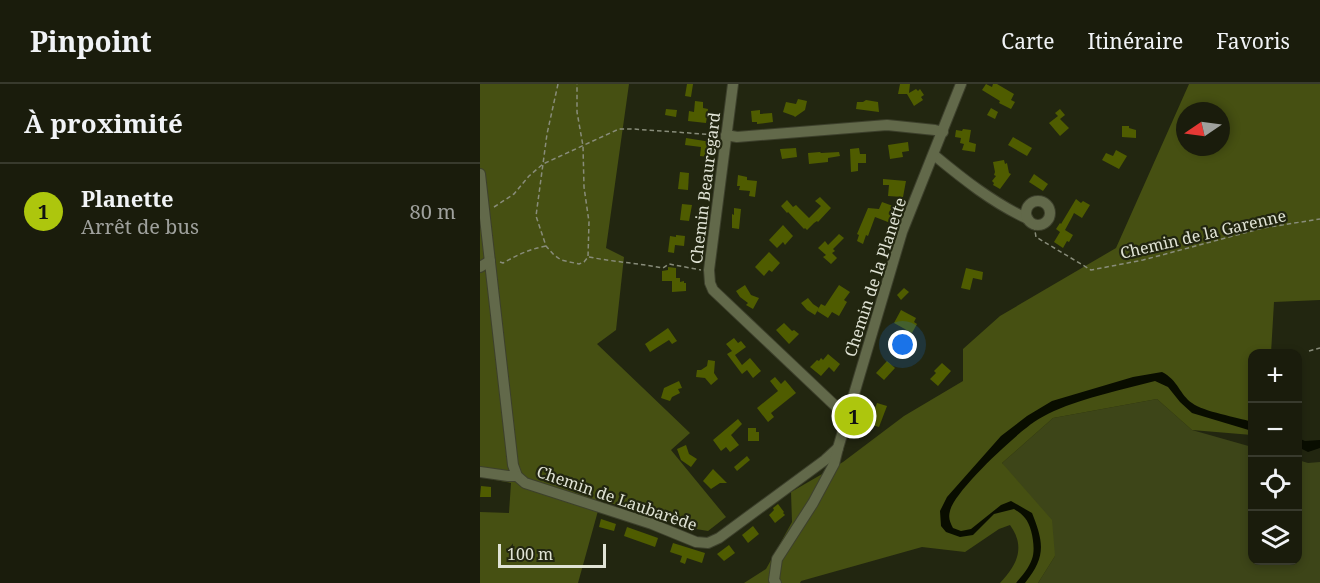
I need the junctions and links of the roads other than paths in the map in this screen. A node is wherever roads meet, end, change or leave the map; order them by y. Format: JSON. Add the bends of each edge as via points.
{"nodes":[{"id":1,"x":733,"y":84,"type":"edge"},
{"id":2,"x":962,"y":84,"type":"edge"},
{"id":3,"x":943,"y":132,"type":"junction"},
{"id":4,"x":726,"y":135,"type":"junction"},
{"id":5,"x":934,"y":155,"type":"junction"},
{"id":6,"x":480,"y":174,"type":"edge"},
{"id":7,"x":1031,"y":222,"type":"road end"},
{"id":8,"x":490,"y":261,"type":"junction"},
{"id":9,"x":480,"y":267,"type":"edge"},
{"id":10,"x":847,"y":417,"type":"junction"},
{"id":11,"x":838,"y":447,"type":"junction"},
{"id":12,"x":480,"y":472,"type":"edge"},
{"id":13,"x":517,"y":476,"type":"junction"},
{"id":14,"x":776,"y":583,"type":"edge"}],
"edges":[{"from":1,"to":4,"type":"street","name":"Chemin Beauregard"},
{"from":2,"to":3,"type":"street","name":"Chemin de la Planette"},
{"from":3,"to":4,"type":"street","via":[[887,125]]},
{"from":3,"to":5,"type":"street","name":"Chemin de la Planette"},
{"from":4,"to":10,"type":"street","name":"Chemin Beauregard","via":[[710,270],[713,290]]},
{"from":5,"to":7,"type":"street"},
{"from":5,"to":10,"type":"street","name":"Chemin de la Planette","via":[[902,232]]},
{"from":6,"to":8,"type":"street","name":"Chemin de Laubarède"},
{"from":8,"to":9,"type":"street"},
{"from":8,"to":13,"type":"street","name":"Chemin de Laubarède"},
{"from":10,"to":11,"type":"street","name":"Chemin de la Planette"},
{"from":11,"to":13,"type":"street","name":"Chemin de Laubarède","via":[[720,538],[708,543],[525,483]]},
{"from":11,"to":14,"type":"street","name":"Chemin de la Planette","via":[[818,494],[777,559]]},
{"from":12,"to":13,"type":"street"}]}
